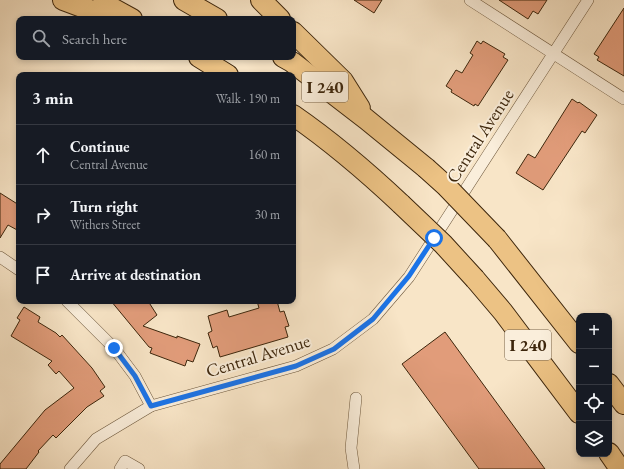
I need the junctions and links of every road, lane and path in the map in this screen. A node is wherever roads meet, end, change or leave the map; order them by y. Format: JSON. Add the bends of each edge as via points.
{"nodes":[{"id":1,"x":63,"y":0,"type":"edge"},
{"id":2,"x":98,"y":0,"type":"edge"},
{"id":3,"x":184,"y":0,"type":"edge"},
{"id":4,"x":261,"y":0,"type":"edge"},
{"id":5,"x":470,"y":0,"type":"edge"},
{"id":6,"x":588,"y":0,"type":"edge"},
{"id":7,"x":106,"y":16,"type":"edge"},
{"id":8,"x":127,"y":16,"type":"edge"},
{"id":9,"x":212,"y":16,"type":"edge"},
{"id":10,"x":277,"y":16,"type":"edge"},
{"id":11,"x":296,"y":35,"type":"edge"},
{"id":12,"x":554,"y":53,"type":"junction"},
{"id":13,"x":204,"y":60,"type":"edge"},
{"id":14,"x":288,"y":60,"type":"edge"},
{"id":15,"x":223,"y":72,"type":"edge"},
{"id":16,"x":624,"y":99,"type":"edge"},
{"id":17,"x":296,"y":118,"type":"edge"},
{"id":18,"x":366,"y":118,"type":"junction"},
{"id":19,"x":0,"y":257,"type":"edge"},
{"id":20,"x":16,"y":268,"type":"edge"},
{"id":21,"x":70,"y":304,"type":"edge"},
{"id":22,"x":576,"y":339,"type":"edge"},
{"id":23,"x":610,"y":385,"type":"edge"},
{"id":24,"x":356,"y":398,"type":"dead end"},
{"id":25,"x":624,"y":404,"type":"edge"},
{"id":26,"x":151,"y":406,"type":"junction"},
{"id":27,"x":576,"y":409,"type":"edge"},
{"id":28,"x":612,"y":457,"type":"edge"},
{"id":29,"x":123,"y":465,"type":"edge"},
{"id":30,"x":70,"y":469,"type":"edge"},
{"id":31,"x":139,"y":469,"type":"edge"},
{"id":32,"x":354,"y":469,"type":"edge"},
{"id":33,"x":620,"y":469,"type":"edge"}],
"edges":[{"from":1,"to":7,"type":"highway"},
{"from":2,"to":8,"type":"highway"},
{"from":3,"to":9,"type":"highway"},
{"from":4,"to":10,"type":"highway"},
{"from":5,"to":12,"type":"street"},
{"from":6,"to":12,"type":"street","name":"Central Avenue"},
{"from":11,"to":18,"type":"highway","via":[[343,81]]},
{"from":12,"to":16,"type":"street"},
{"from":12,"to":26,"type":"street","name":"Central Avenue","via":[[409,276],[373,319],[334,349],[296,366]]},
{"from":13,"to":15,"type":"highway"},
{"from":14,"to":18,"type":"highway","number":"I 240"},
{"from":17,"to":27,"type":"highway","number":"I 240","bridge":true,"via":[[346,155],[428,228],[503,312]]},
{"from":18,"to":22,"type":"highway","number":"I 240","bridge":true,"via":[[446,186],[496,239]]},
{"from":19,"to":20,"type":"street"},
{"from":21,"to":26,"type":"street","via":[[114,348],[135,376]]},
{"from":23,"to":25,"type":"highway"},
{"from":24,"to":32,"type":"street","via":[[351,448]]},
{"from":26,"to":30,"type":"street","name":"Central Avenue","via":[[96,439]]},
{"from":28,"to":33,"type":"highway"},
{"from":29,"to":31,"type":"street"}]}
